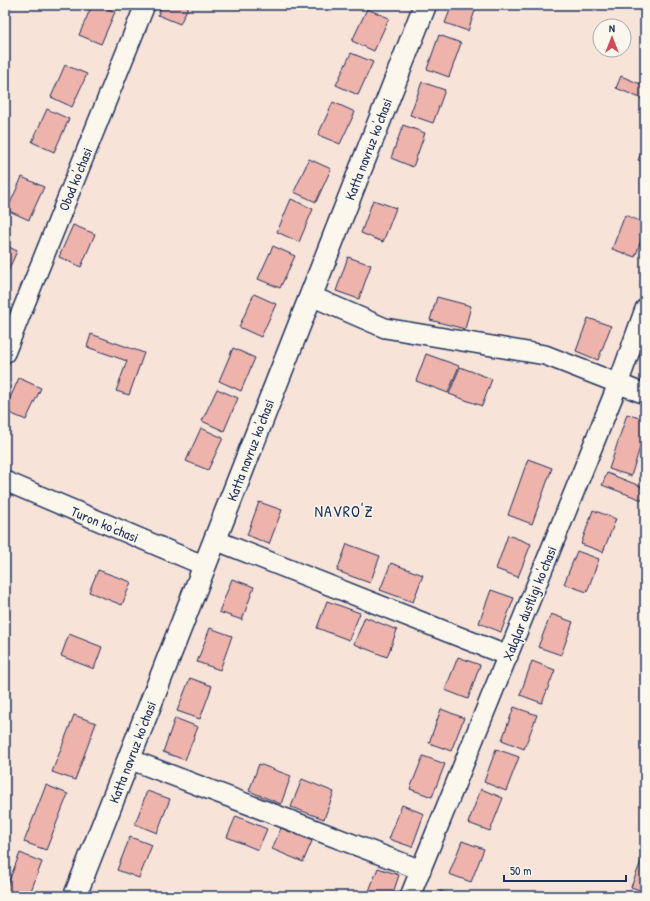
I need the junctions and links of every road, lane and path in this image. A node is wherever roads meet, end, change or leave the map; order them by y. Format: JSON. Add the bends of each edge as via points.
{"nodes":[{"id":1,"x":145,"y":5,"type":"edge"},
{"id":2,"x":425,"y":5,"type":"edge"},
{"id":3,"x":311,"y":296,"type":"junction"},
{"id":4,"x":645,"y":309,"type":"edge"},
{"id":5,"x":5,"y":353,"type":"edge"},
{"id":6,"x":618,"y":384,"type":"junction"},
{"id":7,"x":645,"y":394,"type":"edge"},
{"id":8,"x":5,"y":481,"type":"edge"},
{"id":9,"x":215,"y":540,"type":"junction"},
{"id":10,"x":205,"y":566,"type":"junction"},
{"id":11,"x":508,"y":656,"type":"junction"},
{"id":12,"x":129,"y":759,"type":"junction"},
{"id":13,"x":421,"y":870,"type":"junction"},
{"id":14,"x":75,"y":896,"type":"edge"},
{"id":15,"x":410,"y":896,"type":"edge"}],
"edges":[{"from":1,"to":5,"type":"street","name":"Obod ko'chasi"},
{"from":2,"to":3,"type":"street","name":"Katta navruz ko'chasi"},
{"from":3,"to":6,"type":"street","via":[[385,328],[545,355]]},
{"from":3,"to":9,"type":"street","name":"Katta navruz ko'chasi"},
{"from":4,"to":6,"type":"street","name":"Xalqlar dustligi ko'chasi"},
{"from":6,"to":7,"type":"street"},
{"from":6,"to":11,"type":"street","name":"Xalqlar dustligi ko'chasi"},
{"from":8,"to":10,"type":"street","name":"Turon ko'chasi"},
{"from":9,"to":10,"type":"street","name":"Katta navruz ko'chasi"},
{"from":9,"to":11,"type":"street"},
{"from":10,"to":12,"type":"street","name":"Katta navruz ko'chasi"},
{"from":11,"to":13,"type":"street","name":"Xalqlar dustligi ko'chasi"},
{"from":12,"to":13,"type":"street"},
{"from":12,"to":14,"type":"street","name":"Katta navruz ko'chasi"},
{"from":13,"to":15,"type":"street","name":"Xalqlar dustligi ko'chasi"}]}
